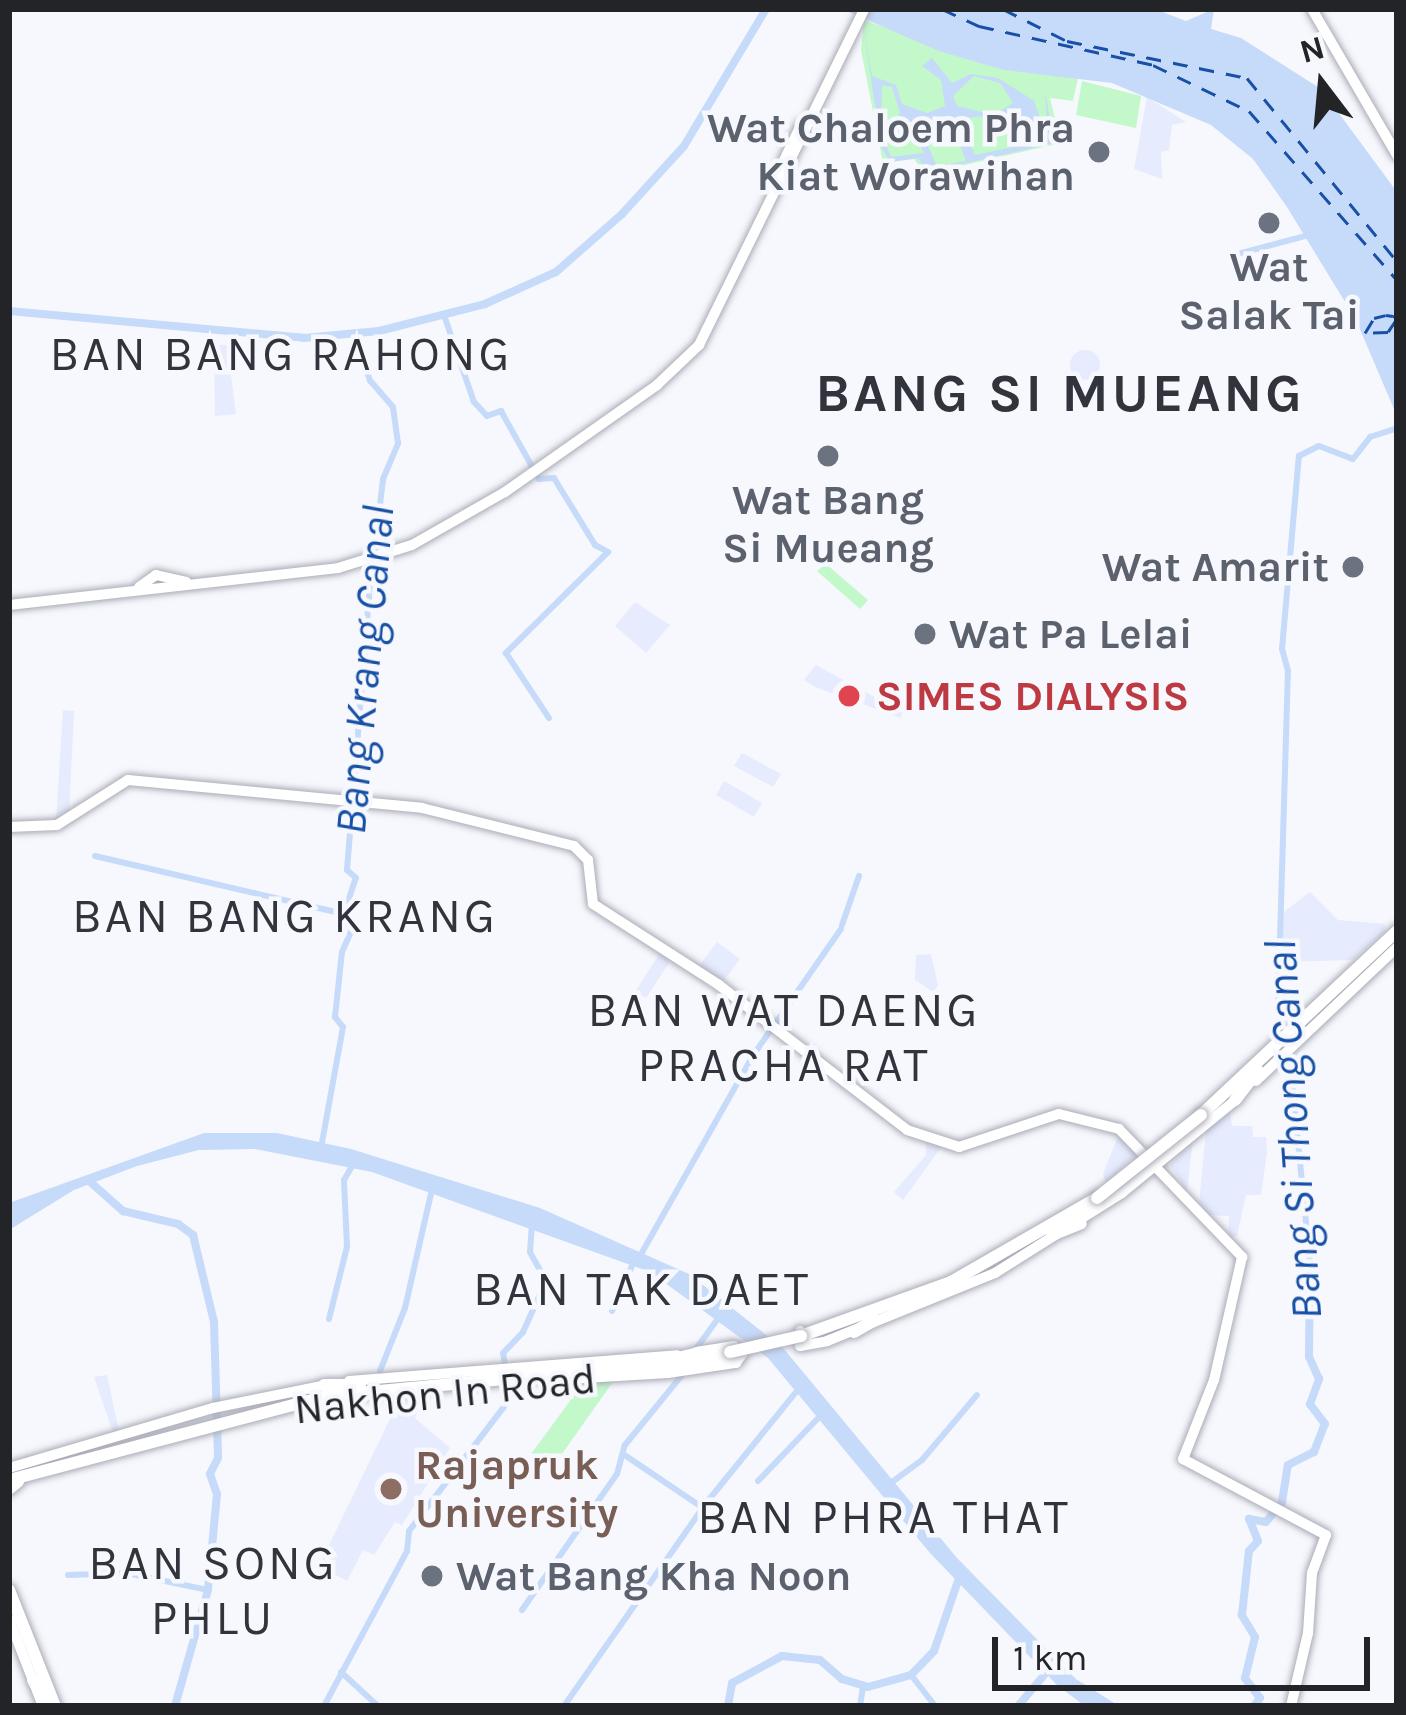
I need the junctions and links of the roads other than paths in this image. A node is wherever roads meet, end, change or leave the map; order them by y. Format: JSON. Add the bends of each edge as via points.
{"nodes":[{"id":1,"x":861,"y":9,"type":"edge"},
{"id":2,"x":1314,"y":9,"type":"edge"},
{"id":3,"x":814,"y":108,"type":"junction"},
{"id":4,"x":1397,"y":151,"type":"edge"},
{"id":5,"x":743,"y":260,"type":"dead end"},
{"id":6,"x":376,"y":555,"type":"junction"},
{"id":7,"x":9,"y":603,"type":"edge"},
{"id":8,"x":9,"y":827,"type":"edge"},
{"id":9,"x":1397,"y":936,"type":"edge"},
{"id":10,"x":1336,"y":980,"type":"junction"},
{"id":11,"x":1322,"y":1000,"type":"junction"},
{"id":12,"x":1286,"y":1041,"type":"junction"},
{"id":13,"x":1258,"y":1071,"type":"junction"},
{"id":14,"x":1235,"y":1100,"type":"junction"},
{"id":15,"x":1203,"y":1118,"type":"junction"},
{"id":16,"x":1134,"y":1142,"type":"junction"},
{"id":17,"x":1161,"y":1144,"type":"junction"},
{"id":18,"x":1172,"y":1154,"type":"junction"},
{"id":19,"x":1148,"y":1155,"type":"junction"},
{"id":20,"x":1158,"y":1166,"type":"junction"},
{"id":21,"x":1132,"y":1167,"type":"junction"},
{"id":22,"x":1145,"y":1176,"type":"junction"},
{"id":23,"x":1169,"y":1177,"type":"junction"},
{"id":24,"x":1070,"y":1211,"type":"junction"},
{"id":25,"x":1081,"y":1222,"type":"junction"},
{"id":26,"x":1050,"y":1232,"type":"junction"},
{"id":27,"x":893,"y":1306,"type":"junction"},
{"id":28,"x":847,"y":1317,"type":"junction"},
{"id":29,"x":875,"y":1320,"type":"junction"},
{"id":30,"x":854,"y":1332,"type":"junction"},
{"id":31,"x":803,"y":1338,"type":"junction"},
{"id":32,"x":701,"y":1352,"type":"junction"},
{"id":33,"x":733,"y":1354,"type":"junction"},
{"id":34,"x":670,"y":1360,"type":"junction"},
{"id":35,"x":691,"y":1365,"type":"junction"},
{"id":36,"x":506,"y":1374,"type":"junction"},
{"id":37,"x":660,"y":1374,"type":"junction"},
{"id":38,"x":324,"y":1385,"type":"junction"},
{"id":39,"x":382,"y":1388,"type":"junction"},
{"id":40,"x":364,"y":1390,"type":"junction"},
{"id":41,"x":215,"y":1417,"type":"junction"},
{"id":42,"x":122,"y":1446,"type":"junction"},
{"id":43,"x":97,"y":1458,"type":"junction"},
{"id":44,"x":37,"y":1468,"type":"junction"},
{"id":45,"x":10,"y":1478,"type":"edge"},
{"id":46,"x":9,"y":1578,"type":"edge"},
{"id":47,"x":9,"y":1590,"type":"edge"},
{"id":48,"x":9,"y":1604,"type":"edge"},
{"id":49,"x":9,"y":1619,"type":"edge"},
{"id":50,"x":40,"y":1654,"type":"junction"},
{"id":51,"x":38,"y":1677,"type":"junction"},
{"id":52,"x":51,"y":1705,"type":"edge"},
{"id":53,"x":1291,"y":1706,"type":"edge"}],
"edges":[{"from":1,"to":3,"type":"main road"},
{"from":2,"to":4,"type":"main road"},
{"from":3,"to":5,"type":"main road"},
{"from":3,"to":6,"type":"main road","via":[[712,326],[672,371],[431,537]]},
{"from":6,"to":7,"type":"main road","via":[[160,590]]},
{"from":6,"to":7,"type":"main road","via":[[186,582],[156,575],[139,586]]},
{"from":8,"to":16,"type":"main road","via":[[61,823],[128,780],[422,808],[574,846],[588,860],[590,901],[771,1027],[870,1108],[930,1141],[978,1144],[1063,1114],[1107,1123]]},
{"from":9,"to":10,"type":"main road","name":"Nakhon In Road"},
{"from":9,"to":11,"type":"main road","name":"Nakhon In Road"},
{"from":9,"to":12,"type":"main road","name":"Nakhon In Road"},
{"from":10,"to":11,"type":"main road"},
{"from":10,"to":12,"type":"main road","name":"Nakhon In Road"},
{"from":11,"to":12,"type":"main road","name":"Nakhon In Road"},
{"from":12,"to":13,"type":"main road","name":"Nakhon In Road"},
{"from":12,"to":14,"type":"main road","name":"Nakhon In Road"},
{"from":12,"to":15,"type":"main road","name":"Nakhon In Road"},
{"from":12,"to":17,"type":"main road","name":"Nakhon In Road"},
{"from":13,"to":14,"type":"main road"},
{"from":13,"to":15,"type":"main road","name":"Nakhon In Road"},
{"from":14,"to":18,"type":"main road","name":"Nakhon In Road"},
{"from":15,"to":26,"type":"main road","name":"Nakhon In Road","bridge":true},
{"from":16,"to":17,"type":"main road"},
{"from":16,"to":19,"type":"main road"},
{"from":16,"to":21,"type":"main road"},
{"from":17,"to":18,"type":"main road","via":[[1162,1154]]},
{"from":17,"to":19,"type":"main road","name":"Nakhon In Road"},
{"from":18,"to":20,"type":"main road","name":"Nakhon In Road"},
{"from":18,"to":23,"type":"main road"},
{"from":19,"to":20,"type":"main road"},
{"from":19,"to":21,"type":"main road","name":"Nakhon In Road"},
{"from":20,"to":22,"type":"main road","name":"Nakhon In Road"},
{"from":20,"to":23,"type":"main road"},
{"from":21,"to":22,"type":"main road","via":[[1142,1166]]},
{"from":21,"to":24,"type":"main road","name":"Nakhon In Road"},
{"from":22,"to":23,"type":"main road"},
{"from":22,"to":25,"type":"main road","name":"Nakhon In Road"},
{"from":23,"to":53,"type":"main road","via":[[1242,1260],[1209,1395],[1183,1459],[1328,1541],[1312,1570]]},
{"from":24,"to":26,"type":"main road"},
{"from":24,"to":28,"type":"main road","name":"Nakhon In Road","via":[[968,1268]]},
{"from":25,"to":26,"type":"main road"},
{"from":25,"to":30,"type":"main road","name":"Nakhon In Road","via":[[953,1294]]},
{"from":26,"to":27,"type":"main road","name":"Nakhon In Road"},
{"from":26,"to":29,"type":"main road","name":"Nakhon In Road"},
{"from":27,"to":28,"type":"main road"},
{"from":27,"to":31,"type":"main road","name":"Nakhon In Road"},
{"from":28,"to":30,"type":"main road","name":"Nakhon In Road","via":[[800,1331],[796,1342]]},
{"from":29,"to":30,"type":"main road"},
{"from":29,"to":31,"type":"main road","name":"Nakhon In Road"},
{"from":31,"to":33,"type":"main road","name":"Nakhon In Road","bridge":true},
{"from":32,"to":34,"type":"main road"},
{"from":32,"to":36,"type":"main road","name":"Nakhon In Road"},
{"from":32,"to":37,"type":"main road","name":"Nakhon In Road","via":[[734,1346],[743,1353],[736,1363]]},
{"from":33,"to":34,"type":"main road","name":"Nakhon In Road"},
{"from":33,"to":35,"type":"main road","name":"Nakhon In Road"},
{"from":34,"to":36,"type":"main road","name":"Nakhon In Road"},
{"from":35,"to":36,"type":"main road","name":"Nakhon In Road"},
{"from":35,"to":37,"type":"main road"},
{"from":36,"to":37,"type":"main road","name":"Nakhon In Road"},
{"from":36,"to":38,"type":"main road","name":"Nakhon In Road"},
{"from":36,"to":39,"type":"main road","name":"Nakhon In Road"},
{"from":36,"to":40,"type":"main road","name":"Nakhon In Road"},
{"from":38,"to":40,"type":"main road"},
{"from":38,"to":41,"type":"main road","name":"Nakhon In Road"},
{"from":39,"to":40,"type":"main road"},
{"from":39,"to":41,"type":"main road","name":"Nakhon In Road"},
{"from":40,"to":41,"type":"main road","name":"Nakhon In Road"},
{"from":41,"to":42,"type":"main road","name":"Nakhon In Road"},
{"from":41,"to":43,"type":"main road","name":"Nakhon In Road"},
{"from":41,"to":44,"type":"main road","name":"Nakhon In Road"},
{"from":41,"to":45,"type":"main road","name":"Nakhon In Road","via":[[64,1450]]},
{"from":42,"to":43,"type":"main road"},
{"from":42,"to":44,"type":"main road","name":"Nakhon In Road"},
{"from":43,"to":45,"type":"main road","name":"Nakhon In Road"},
{"from":44,"to":45,"type":"main road","name":"Nakhon In Road"},
{"from":46,"to":50,"type":"main road"},
{"from":47,"to":51,"type":"main road"},
{"from":48,"to":52,"type":"main road"},
{"from":49,"to":51,"type":"main road"},
{"from":50,"to":51,"type":"main road"},
{"from":50,"to":52,"type":"main road"},
{"from":51,"to":52,"type":"main road"}]}
